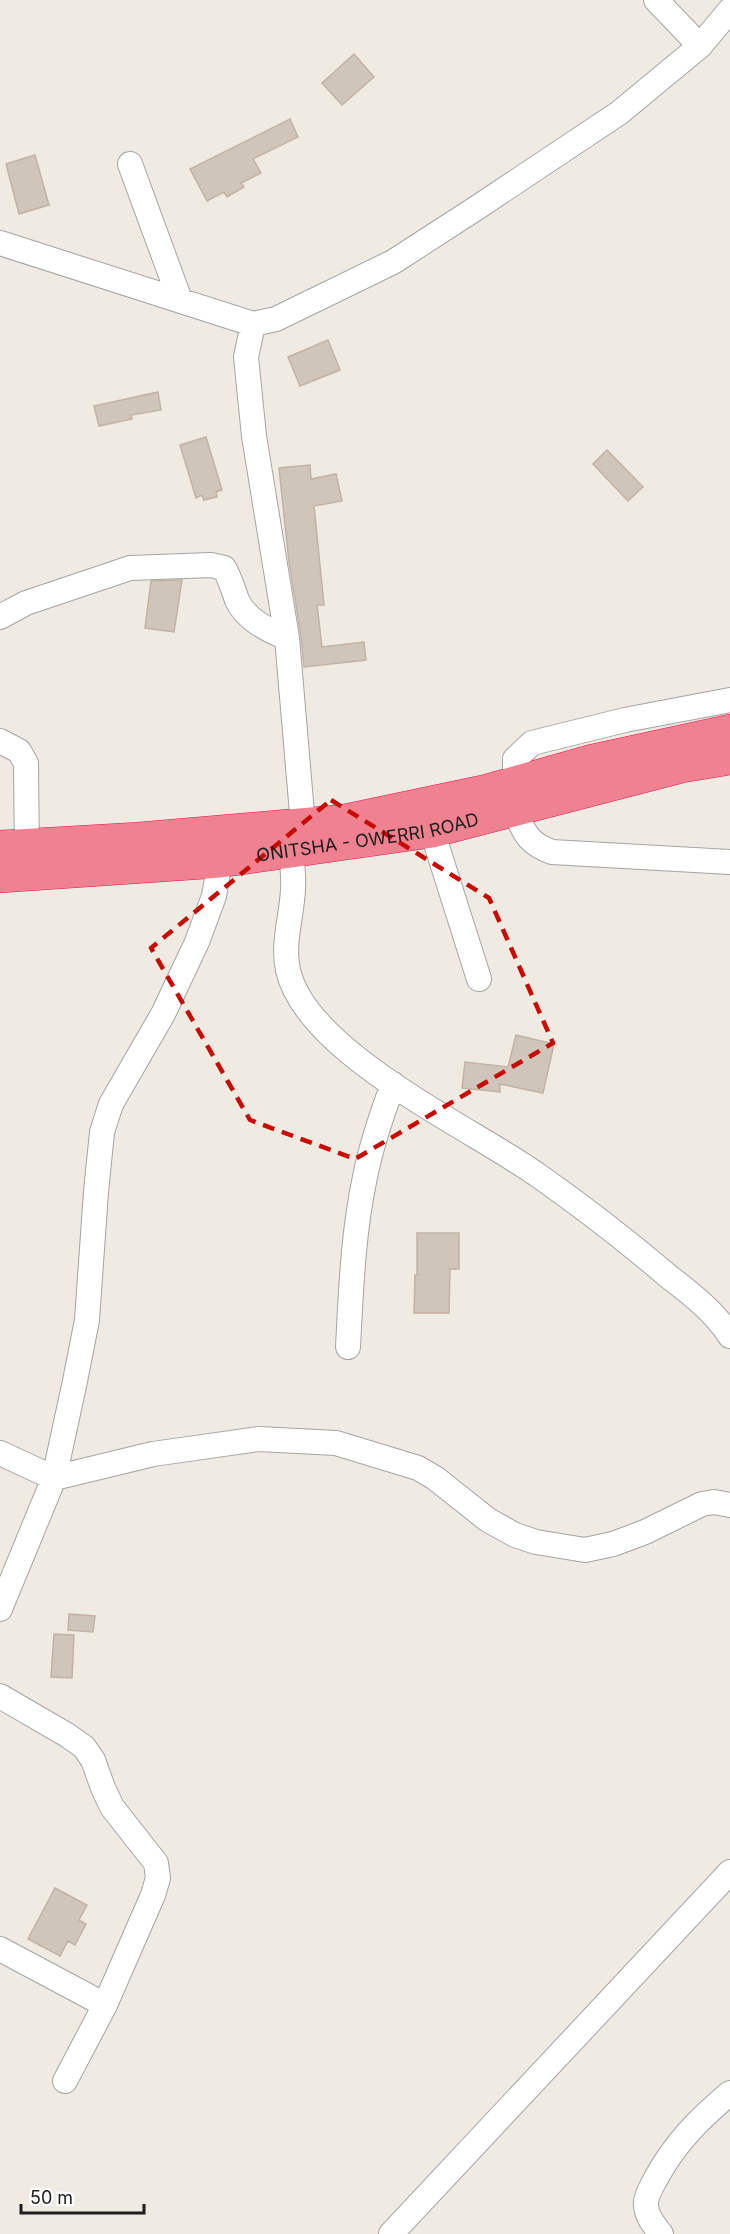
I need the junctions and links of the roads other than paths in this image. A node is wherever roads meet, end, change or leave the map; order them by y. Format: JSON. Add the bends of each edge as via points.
{"nodes":[{"id":1,"x":656,"y":0,"type":"edge"},
{"id":2,"x":730,"y":10,"type":"edge"},
{"id":3,"x":700,"y":46,"type":"junction"},
{"id":4,"x":130,"y":164,"type":"dead end"},
{"id":5,"x":0,"y":243,"type":"edge"},
{"id":6,"x":180,"y":300,"type":"junction"},
{"id":7,"x":253,"y":324,"type":"junction"},
{"id":8,"x":0,"y":617,"type":"edge"},
{"id":9,"x":287,"y":638,"type":"junction"},
{"id":10,"x":730,"y":700,"type":"edge"},
{"id":11,"x":730,"y":731,"type":"edge"},
{"id":12,"x":0,"y":741,"type":"edge"},
{"id":13,"x":730,"y":758,"type":"edge"},
{"id":14,"x":515,"y":797,"type":"junction"},
{"id":15,"x":432,"y":831,"type":"junction"},
{"id":16,"x":297,"y":839,"type":"junction"},
{"id":17,"x":14,"y":861,"type":"edge"},
{"id":18,"x":220,"y":861,"type":"junction"},
{"id":19,"x":730,"y":862,"type":"edge"},
{"id":20,"x":479,"y":979,"type":"dead end"},
{"id":21,"x":393,"y":1084,"type":"junction"},
{"id":22,"x":730,"y":1336,"type":"edge"},
{"id":23,"x":348,"y":1347,"type":"dead end"},
{"id":24,"x":0,"y":1453,"type":"edge"},
{"id":25,"x":54,"y":1478,"type":"junction"},
{"id":26,"x":730,"y":1505,"type":"edge"},
{"id":27,"x":0,"y":1610,"type":"edge"},
{"id":28,"x":0,"y":1696,"type":"edge"},
{"id":29,"x":730,"y":1872,"type":"edge"},
{"id":30,"x":0,"y":1949,"type":"edge"},
{"id":31,"x":105,"y":2005,"type":"junction"},
{"id":32,"x":65,"y":2081,"type":"dead end"},
{"id":33,"x":730,"y":2093,"type":"edge"},
{"id":34,"x":391,"y":2234,"type":"edge"},
{"id":35,"x":661,"y":2234,"type":"edge"}],
"edges":[{"from":1,"to":3,"type":"street"},
{"from":2,"to":3,"type":"street"},
{"from":3,"to":7,"type":"street","via":[[619,113],[393,262],[276,320]]},
{"from":4,"to":6,"type":"street"},
{"from":5,"to":6,"type":"street"},
{"from":6,"to":7,"type":"street"},
{"from":7,"to":9,"type":"street","via":[[246,357],[250,402]]},
{"from":8,"to":9,"type":"street","via":[[26,603],[130,567],[211,565],[224,568],[239,603],[261,626]]},
{"from":9,"to":16,"type":"street"},
{"from":10,"to":14,"type":"street","via":[[532,743],[516,759]]},
{"from":11,"to":14,"type":"highway","name":"ONITSHA - OWERRI ROAD","via":[[592,761]]},
{"from":12,"to":17,"type":"street","via":[[19,752],[26,763]]},
{"from":13,"to":14,"type":"highway","name":"ONITSHA - OWERRI ROAD"},
{"from":14,"to":15,"type":"highway","name":"ONITSHA - OWERRI ROAD"},
{"from":14,"to":16,"type":"highway","name":"ONITSHA - OWERRI ROAD","via":[[483,792],[345,821]]},
{"from":14,"to":19,"type":"street","via":[[527,838],[552,852]]},
{"from":15,"to":16,"type":"highway","name":"ONITSHA - OWERRI ROAD"},
{"from":15,"to":20,"type":"street"},
{"from":16,"to":17,"type":"highway","name":"ONITSHA - OWERRI ROAD"},
{"from":16,"to":18,"type":"highway","name":"ONITSHA - OWERRI ROAD"},
{"from":16,"to":21,"type":"street","via":[[286,943],[288,970],[301,1001],[320,1027]]},
{"from":17,"to":18,"type":"highway","name":"ONITSHA - OWERRI ROAD"},
{"from":18,"to":25,"type":"street","via":[[214,896],[197,942],[163,1014],[111,1104],[102,1132],[87,1320]]},
{"from":21,"to":22,"type":"street","via":[[538,1175],[690,1294]]},
{"from":21,"to":23,"type":"street","via":[[378,1123],[365,1178],[353,1262]]},
{"from":24,"to":25,"type":"street"},
{"from":25,"to":26,"type":"street","via":[[153,1454],[259,1439],[336,1443],[418,1468],[488,1520],[515,1535],[585,1550],[645,1532],[702,1504]]},
{"from":25,"to":27,"type":"street"},
{"from":28,"to":31,"type":"street","via":[[84,1748],[112,1807],[156,1863],[158,1878],[153,1895]]},
{"from":29,"to":34,"type":"street"},
{"from":30,"to":31,"type":"street"},
{"from":31,"to":32,"type":"street"},
{"from":33,"to":35,"type":"street","via":[[683,2137],[653,2184],[646,2205],[648,2216]]}]}
